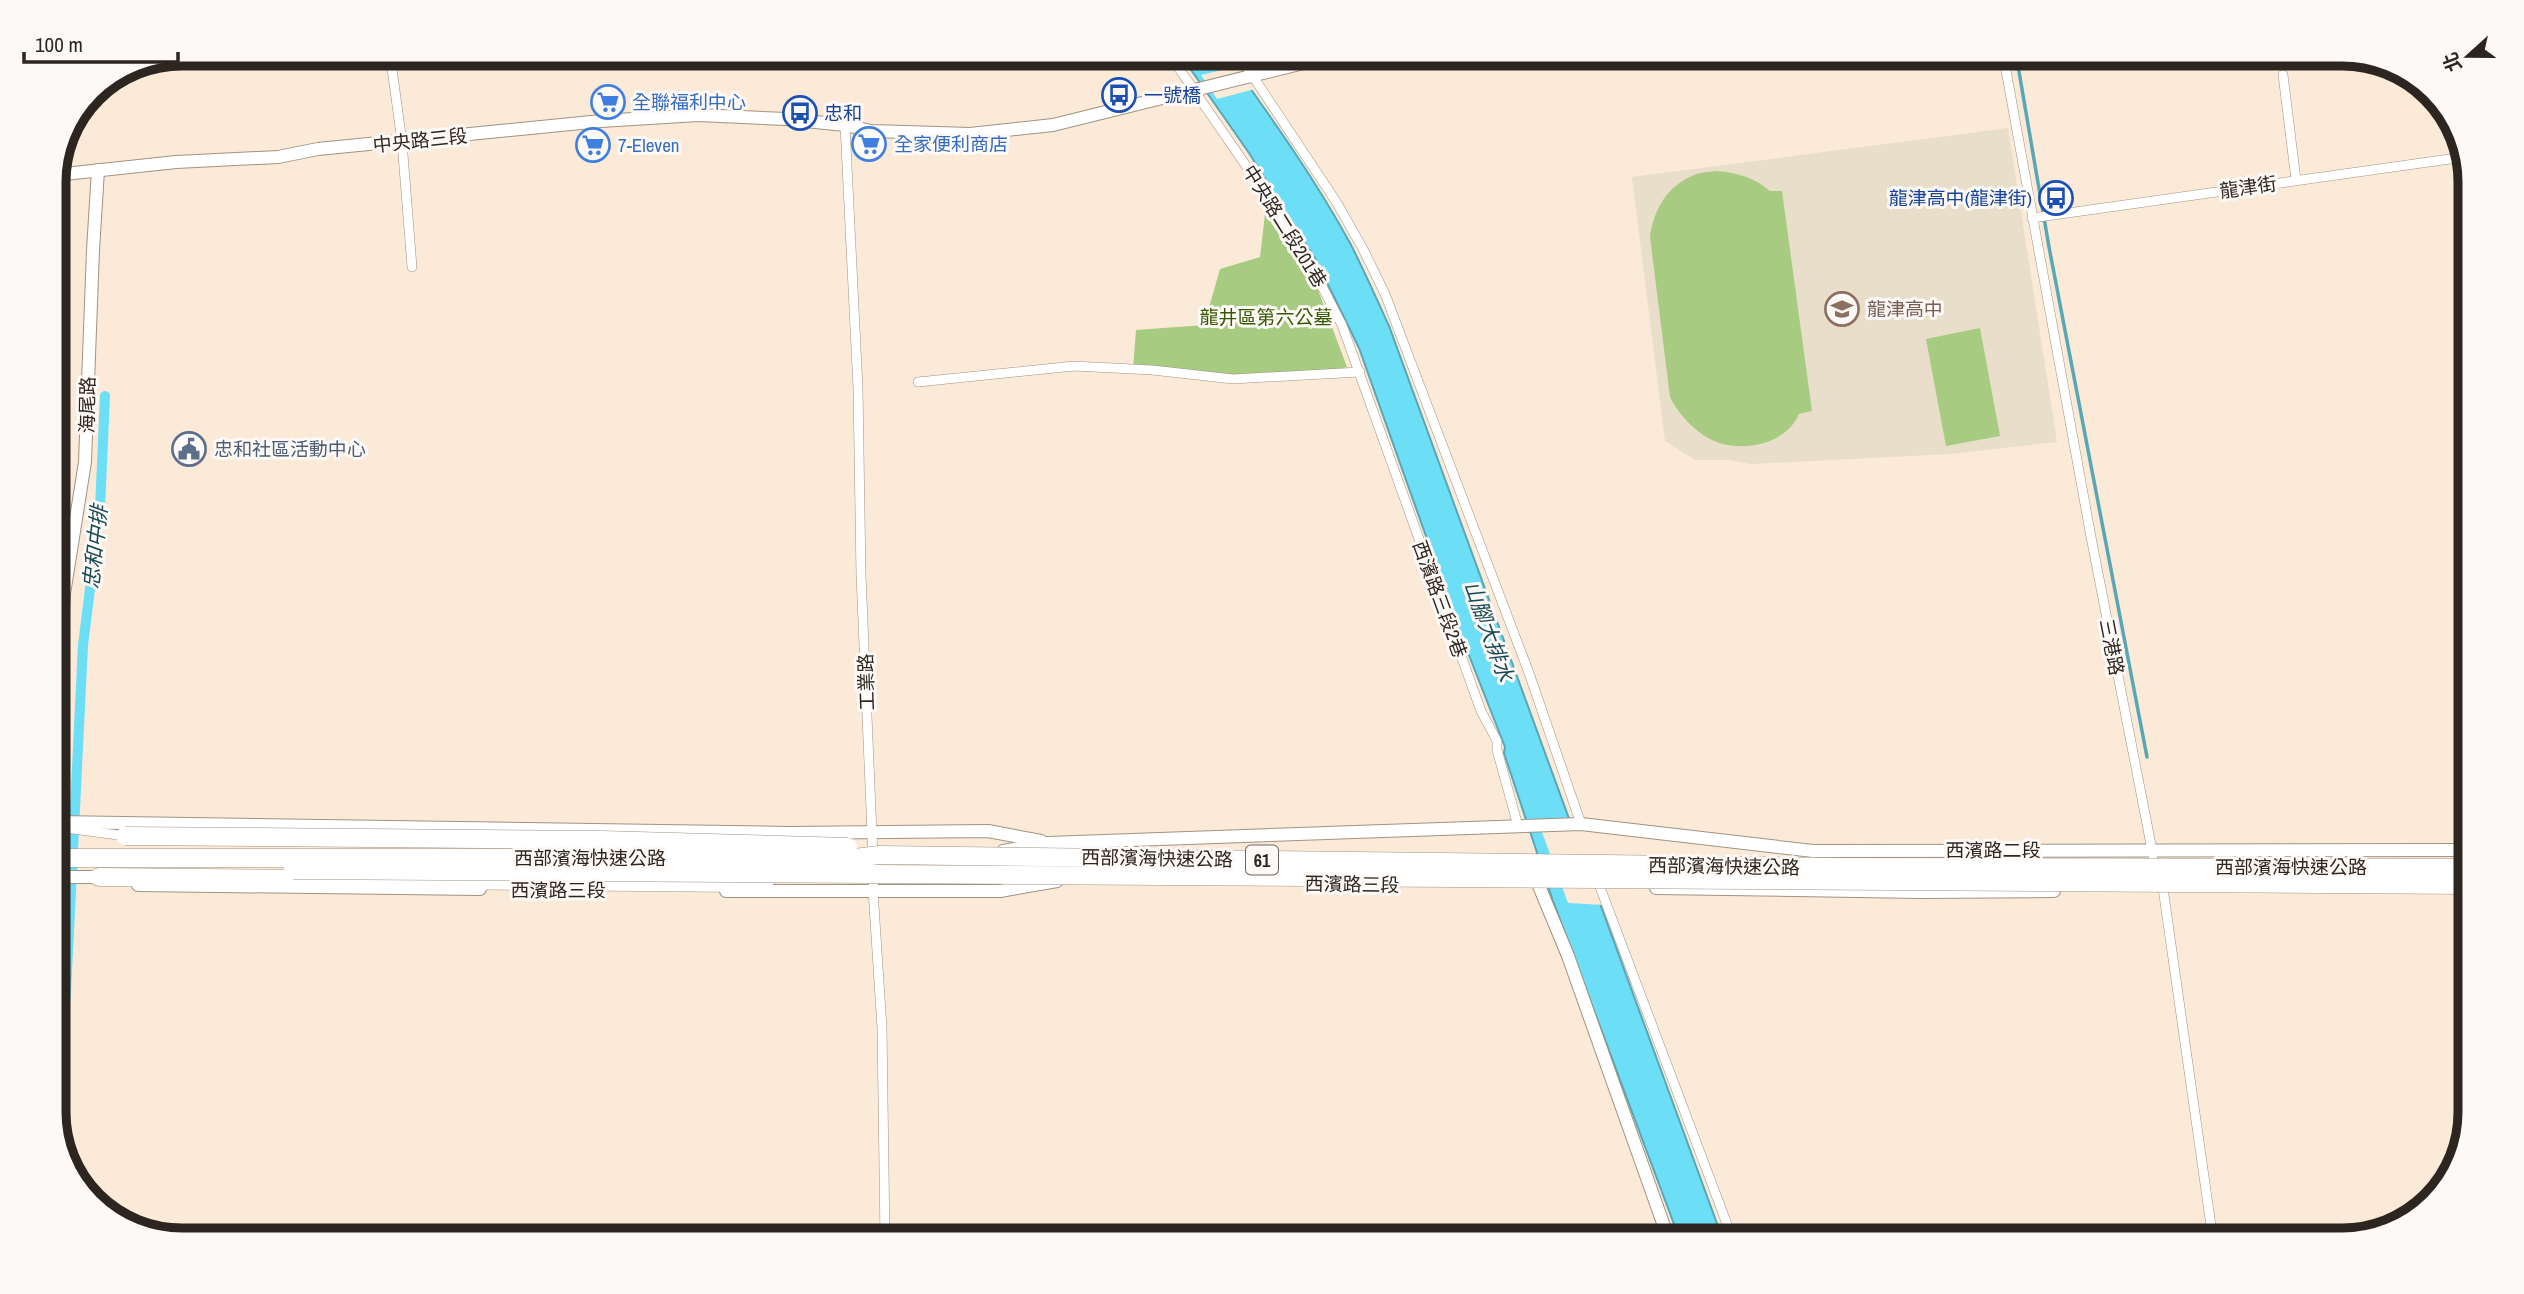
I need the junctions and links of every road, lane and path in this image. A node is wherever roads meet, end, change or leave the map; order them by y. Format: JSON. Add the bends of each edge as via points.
{"nodes":[{"id":1,"x":392,"y":66,"type":"edge"},
{"id":2,"x":1178,"y":66,"type":"edge"},
{"id":3,"x":1245,"y":66,"type":"edge"},
{"id":4,"x":1289,"y":66,"type":"edge"},
{"id":5,"x":2005,"y":66,"type":"edge"},
{"id":6,"x":1250,"y":75,"type":"junction"},
{"id":7,"x":2283,"y":75,"type":"dead end"},
{"id":8,"x":1193,"y":90,"type":"junction"},
{"id":9,"x":845,"y":125,"type":"junction"},
{"id":10,"x":402,"y":142,"type":"junction"},
{"id":11,"x":2455,"y":159,"type":"edge"},
{"id":12,"x":98,"y":170,"type":"junction"},
{"id":13,"x":67,"y":173,"type":"edge"},
{"id":14,"x":2296,"y":180,"type":"junction"},
{"id":15,"x":2032,"y":218,"type":"junction"},
{"id":16,"x":412,"y":267,"type":"dead end"},
{"id":17,"x":1360,"y":372,"type":"junction"},
{"id":18,"x":918,"y":382,"type":"dead end"},
{"id":19,"x":67,"y":575,"type":"edge"},
{"id":20,"x":1581,"y":824,"type":"junction"},
{"id":21,"x":67,"y":825,"type":"edge"},
{"id":22,"x":1518,"y":826,"type":"junction"},
{"id":23,"x":85,"y":827,"type":"junction"},
{"id":24,"x":871,"y":833,"type":"junction"},
{"id":25,"x":125,"y":836,"type":"joint"},
{"id":26,"x":1048,"y":843,"type":"junction"},
{"id":27,"x":2152,"y":849,"type":"junction"},
{"id":28,"x":2458,"y":850,"type":"edge"},
{"id":29,"x":193,"y":855,"type":"junction"},
{"id":30,"x":67,"y":859,"type":"edge"},
{"id":31,"x":876,"y":859,"type":"junction"},
{"id":32,"x":934,"y":862,"type":"junction"},
{"id":33,"x":67,"y":864,"type":"edge"},
{"id":34,"x":67,"y":864,"type":"edge"},
{"id":35,"x":67,"y":868,"type":"edge"},
{"id":36,"x":2458,"y":868,"type":"edge"},
{"id":37,"x":788,"y":875,"type":"junction"},
{"id":38,"x":92,"y":877,"type":"junction"},
{"id":39,"x":1061,"y":880,"type":"junction"},
{"id":40,"x":1539,"y":886,"type":"junction"},
{"id":41,"x":2458,"y":886,"type":"edge"},
{"id":42,"x":1600,"y":887,"type":"junction"},
{"id":43,"x":2165,"y":889,"type":"junction"},
{"id":44,"x":873,"y":890,"type":"junction"},
{"id":45,"x":2458,"y":893,"type":"edge"},
{"id":46,"x":885,"y":1228,"type":"edge"},
{"id":47,"x":1665,"y":1228,"type":"edge"},
{"id":48,"x":1728,"y":1228,"type":"edge"},
{"id":49,"x":2211,"y":1228,"type":"edge"}],
"edges":[{"from":1,"to":10,"type":"street"},
{"from":2,"to":8,"type":"street","name":"中央路二段201巷"},
{"from":3,"to":6,"type":"street"},
{"from":4,"to":6,"type":"street","name":"中央路三段"},
{"from":5,"to":15,"type":"street","name":"三港路"},
{"from":6,"to":8,"type":"street","name":"中央路三段"},
{"from":6,"to":20,"type":"street","via":[[1337,203],[1385,294],[1529,673]]},
{"from":7,"to":14,"type":"street"},
{"from":8,"to":9,"type":"street","name":"中央路三段","via":[[1053,125],[970,134],[871,131]]},
{"from":8,"to":17,"type":"street","name":"中央路二段201巷","via":[[1300,244],[1342,325]]},
{"from":9,"to":10,"type":"street","name":"中央路三段","via":[[698,115]]},
{"from":9,"to":24,"type":"street","name":"工業路"},
{"from":10,"to":12,"type":"street","name":"中央路三段","via":[[278,157]]},
{"from":10,"to":16,"type":"street"},
{"from":11,"to":14,"type":"street","name":"龍津街"},
{"from":12,"to":13,"type":"street","name":"中央路三段"},
{"from":12,"to":19,"type":"street","name":"海尾路","via":[[85,462]]},
{"from":14,"to":15,"type":"street","name":"龍津街"},
{"from":15,"to":27,"type":"street","name":"三港路"},
{"from":17,"to":18,"type":"street","via":[[1233,379],[1074,366]]},
{"from":17,"to":22,"type":"street","name":"西濱路三段2巷","via":[[1480,711],[1497,741]]},
{"from":20,"to":22,"type":"street","name":"西濱路二段"},
{"from":20,"to":27,"type":"street","name":"西濱路二段","via":[[1813,851]]},
{"from":21,"to":23,"type":"street","name":"西濱路三段"},
{"from":22,"to":26,"type":"street","name":"西濱路三段"},
{"from":23,"to":24,"type":"street","name":"西濱路三段"},
{"from":23,"to":25,"type":"street"},
{"from":24,"to":26,"type":"street","name":"西濱路三段","via":[[988,831]]},
{"from":24,"to":31,"type":"street","name":"工業路"},
{"from":25,"to":31,"type":"highway","bridge":true,"via":[[604,839],[833,846],[856,848]]},
{"from":26,"to":32,"type":"street","name":"西濱路三段"},
{"from":27,"to":28,"type":"street","name":"西濱路二段"},
{"from":27,"to":43,"type":"street","name":"三港路"},
{"from":29,"to":30,"type":"street","name":"西濱路三段","via":[[82,852]]},
{"from":29,"to":31,"type":"street","name":"西濱路三段","via":[[856,866]]},
{"from":29,"to":38,"type":"street"},
{"from":31,"to":32,"type":"street","name":"西濱路三段"},
{"from":31,"to":33,"type":"highway","name":"西部濱海快速公路","number":"61","bridge":true},
{"from":31,"to":36,"type":"highway","name":"西部濱海快速公路","number":"61","bridge":true},
{"from":31,"to":44,"type":"street","name":"工業路"},
{"from":32,"to":39,"type":"street","name":"西濱路三段"},
{"from":34,"to":37,"type":"highway","name":"西部濱海快速公路","number":"61","bridge":true},
{"from":35,"to":38,"type":"street","name":"西濱路三段"},
{"from":37,"to":38,"type":"highway","bridge":true,"via":[[737,883]]},
{"from":37,"to":41,"type":"highway","name":"西部濱海快速公路","number":"61","bridge":true},
{"from":38,"to":44,"type":"street","name":"西濱路三段","via":[[166,887]]},
{"from":39,"to":40,"type":"street","name":"西濱路三段"},
{"from":39,"to":44,"type":"street","name":"西濱路三段","via":[[1000,891]]},
{"from":40,"to":42,"type":"street","name":"西濱路三段"},
{"from":40,"to":47,"type":"street"},
{"from":42,"to":43,"type":"street","via":[[1922,892]]},
{"from":42,"to":48,"type":"street"},
{"from":43,"to":45,"type":"street"},
{"from":43,"to":49,"type":"street","name":"三港路"},
{"from":44,"to":46,"type":"street","name":"工業路","via":[[882,1028]]}]}
